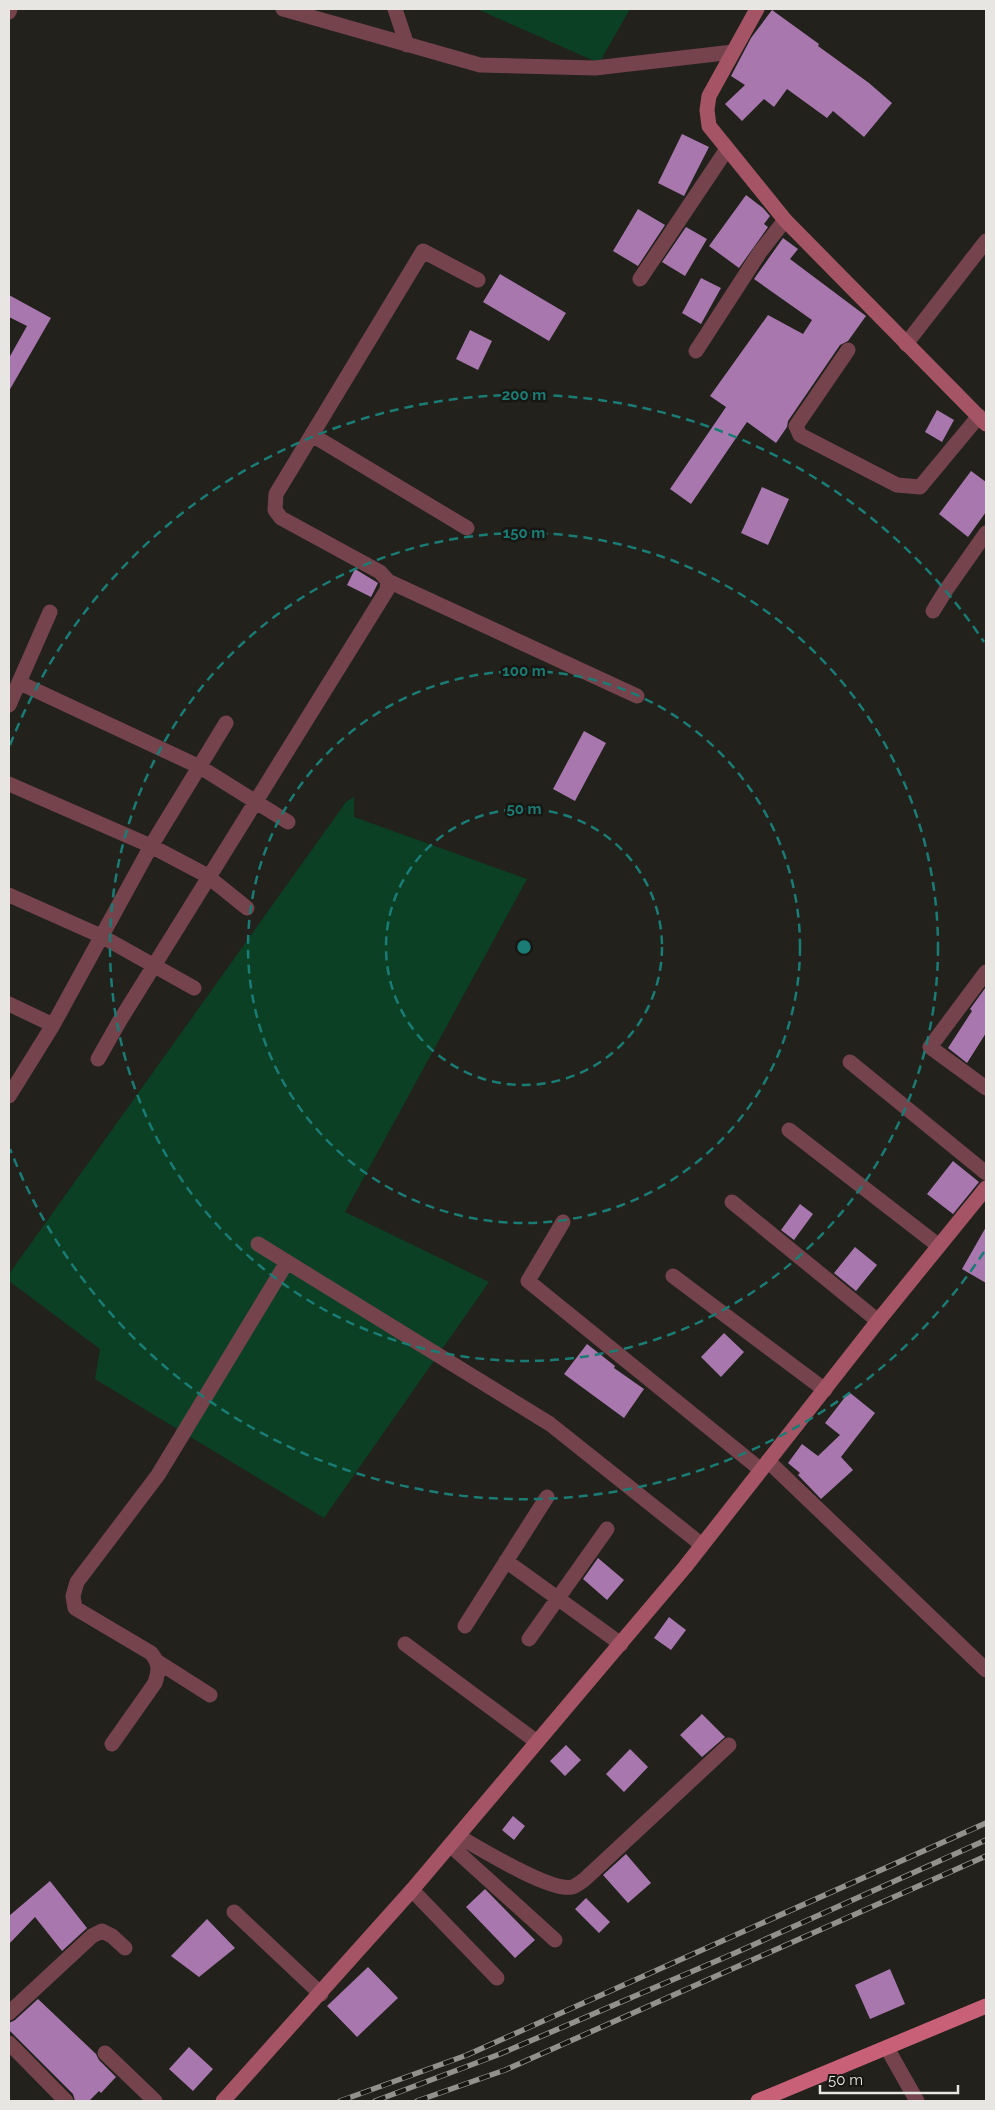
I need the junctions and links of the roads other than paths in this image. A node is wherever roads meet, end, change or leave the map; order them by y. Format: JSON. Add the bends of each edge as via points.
{"nodes":[{"id":1,"x":283,"y":9,"type":"edge"},
{"id":2,"x":395,"y":9,"type":"edge"},
{"id":3,"x":757,"y":9,"type":"edge"},
{"id":4,"x":407,"y":44,"type":"junction"},
{"id":5,"x":733,"y":52,"type":"junction"},
{"id":6,"x":727,"y":149,"type":"junction"},
{"id":7,"x":785,"y":220,"type":"junction"},
{"id":8,"x":986,"y":241,"type":"edge"},
{"id":9,"x":640,"y":279,"type":"dead end"},
{"id":10,"x":478,"y":280,"type":"dead end"},
{"id":11,"x":906,"y":344,"type":"junction"},
{"id":12,"x":696,"y":350,"type":"dead end"},
{"id":13,"x":848,"y":350,"type":"dead end"},
{"id":14,"x":983,"y":420,"type":"edge"},
{"id":15,"x":312,"y":435,"type":"junction"},
{"id":16,"x":466,"y":528,"type":"dead end"},
{"id":17,"x":986,"y":533,"type":"edge"},
{"id":18,"x":388,"y":581,"type":"junction"},
{"id":19,"x":933,"y":611,"type":"dead end"},
{"id":20,"x":50,"y":612,"type":"dead end"},
{"id":21,"x":20,"y":683,"type":"junction"},
{"id":22,"x":637,"y":696,"type":"dead end"},
{"id":23,"x":9,"y":705,"type":"edge"},
{"id":24,"x":226,"y":723,"type":"dead end"},
{"id":25,"x":200,"y":767,"type":"junction"},
{"id":26,"x":9,"y":784,"type":"edge"},
{"id":27,"x":256,"y":802,"type":"junction"},
{"id":28,"x":288,"y":822,"type":"dead end"},
{"id":29,"x":151,"y":846,"type":"junction"},
{"id":30,"x":209,"y":877,"type":"junction"},
{"id":31,"x":9,"y":895,"type":"edge"},
{"id":32,"x":247,"y":908,"type":"dead end"},
{"id":33,"x":101,"y":936,"type":"junction"},
{"id":34,"x":154,"y":966,"type":"junction"},
{"id":35,"x":986,"y":972,"type":"edge"},
{"id":36,"x":194,"y":988,"type":"dead end"},
{"id":37,"x":9,"y":1004,"type":"edge"},
{"id":38,"x":53,"y":1025,"type":"junction"},
{"id":39,"x":98,"y":1059,"type":"dead end"},
{"id":40,"x":850,"y":1062,"type":"dead end"},
{"id":41,"x":986,"y":1088,"type":"edge"},
{"id":42,"x":9,"y":1096,"type":"edge"},
{"id":43,"x":790,"y":1130,"type":"dead end"},
{"id":44,"x":986,"y":1173,"type":"edge"},
{"id":45,"x":985,"y":1194,"type":"edge"},
{"id":46,"x":732,"y":1202,"type":"dead end"},
{"id":47,"x":563,"y":1222,"type":"dead end"},
{"id":48,"x":258,"y":1244,"type":"dead end"},
{"id":49,"x":939,"y":1246,"type":"junction"},
{"id":50,"x":287,"y":1262,"type":"junction"},
{"id":51,"x":673,"y":1276,"type":"dead end"},
{"id":52,"x":878,"y":1321,"type":"junction"},
{"id":53,"x":824,"y":1390,"type":"junction"},
{"id":54,"x":765,"y":1466,"type":"junction"},
{"id":55,"x":547,"y":1497,"type":"dead end"},
{"id":56,"x":607,"y":1530,"type":"dead end"},
{"id":57,"x":702,"y":1545,"type":"junction"},
{"id":58,"x":506,"y":1561,"type":"junction"},
{"id":59,"x":558,"y":1598,"type":"junction"},
{"id":60,"x":465,"y":1626,"type":"dead end"},
{"id":61,"x":529,"y":1639,"type":"dead end"},
{"id":62,"x":405,"y":1644,"type":"dead end"},
{"id":63,"x":621,"y":1644,"type":"junction"},
{"id":64,"x":158,"y":1662,"type":"junction"},
{"id":65,"x":986,"y":1670,"type":"edge"},
{"id":66,"x":210,"y":1695,"type":"dead end"},
{"id":67,"x":538,"y":1742,"type":"junction"},
{"id":68,"x":112,"y":1744,"type":"dead end"},
{"id":69,"x":730,"y":1745,"type":"dead end"},
{"id":70,"x":454,"y":1840,"type":"junction"},
{"id":71,"x":412,"y":1890,"type":"junction"},
{"id":72,"x":234,"y":1912,"type":"dead end"},
{"id":73,"x":555,"y":1940,"type":"dead end"},
{"id":74,"x":125,"y":1948,"type":"dead end"},
{"id":75,"x":497,"y":1978,"type":"dead end"},
{"id":76,"x":321,"y":1994,"type":"junction"},
{"id":77,"x":986,"y":2006,"type":"edge"},
{"id":78,"x":9,"y":2013,"type":"edge"},
{"id":79,"x":9,"y":2043,"type":"edge"},
{"id":80,"x":887,"y":2048,"type":"junction"},
{"id":81,"x":105,"y":2053,"type":"dead end"},
{"id":82,"x":66,"y":2101,"type":"edge"},
{"id":83,"x":155,"y":2101,"type":"edge"},
{"id":84,"x":223,"y":2101,"type":"edge"},
{"id":85,"x":758,"y":2101,"type":"edge"},
{"id":86,"x":917,"y":2101,"type":"edge"}],
"edges":[{"from":1,"to":4,"type":"street"},
{"from":2,"to":4,"type":"street"},
{"from":3,"to":5,"type":"street"},
{"from":4,"to":5,"type":"street","via":[[480,65],[595,68]]},
{"from":5,"to":6,"type":"street","via":[[708,96],[707,110],[709,126]]},
{"from":6,"to":7,"type":"street"},
{"from":6,"to":9,"type":"street"},
{"from":7,"to":11,"type":"street"},
{"from":7,"to":12,"type":"street","via":[[760,252]]},
{"from":8,"to":11,"type":"street"},
{"from":10,"to":15,"type":"street","via":[[423,251]]},
{"from":11,"to":14,"type":"street"},
{"from":13,"to":14,"type":"street","via":[[796,426],[800,435],[897,485],[920,487]]},
{"from":15,"to":16,"type":"street"},
{"from":15,"to":18,"type":"street","via":[[276,494],[275,510],[281,518],[380,572]]},
{"from":17,"to":19,"type":"street"},
{"from":18,"to":22,"type":"street"},
{"from":18,"to":27,"type":"street","via":[[387,590]]},
{"from":20,"to":21,"type":"street"},
{"from":21,"to":23,"type":"street"},
{"from":21,"to":25,"type":"street"},
{"from":24,"to":25,"type":"street"},
{"from":25,"to":27,"type":"street"},
{"from":25,"to":29,"type":"street"},
{"from":26,"to":29,"type":"street"},
{"from":27,"to":28,"type":"street"},
{"from":27,"to":30,"type":"street"},
{"from":29,"to":30,"type":"street"},
{"from":29,"to":33,"type":"street"},
{"from":30,"to":32,"type":"street"},
{"from":30,"to":34,"type":"street"},
{"from":31,"to":33,"type":"street"},
{"from":33,"to":34,"type":"street"},
{"from":33,"to":38,"type":"street"},
{"from":34,"to":36,"type":"street"},
{"from":34,"to":39,"type":"street"},
{"from":35,"to":41,"type":"street","via":[[930,1047]]},
{"from":37,"to":38,"type":"street"},
{"from":38,"to":42,"type":"street"},
{"from":40,"to":44,"type":"street"},
{"from":43,"to":49,"type":"street"},
{"from":45,"to":49,"type":"street"},
{"from":46,"to":52,"type":"street"},
{"from":47,"to":54,"type":"street","via":[[528,1281]]},
{"from":48,"to":50,"type":"street"},
{"from":49,"to":52,"type":"street"},
{"from":50,"to":57,"type":"street","via":[[550,1424]]},
{"from":50,"to":64,"type":"street","via":[[158,1475],[77,1582],[73,1596],[75,1608],[151,1653]]},
{"from":51,"to":53,"type":"street"},
{"from":52,"to":53,"type":"street"},
{"from":53,"to":54,"type":"street"},
{"from":54,"to":57,"type":"street"},
{"from":54,"to":65,"type":"street"},
{"from":55,"to":58,"type":"street"},
{"from":56,"to":59,"type":"street"},
{"from":57,"to":63,"type":"street"},
{"from":58,"to":59,"type":"street"},
{"from":58,"to":60,"type":"street"},
{"from":59,"to":61,"type":"street"},
{"from":59,"to":63,"type":"street"},
{"from":62,"to":67,"type":"street"},
{"from":63,"to":67,"type":"street"},
{"from":64,"to":66,"type":"street"},
{"from":64,"to":68,"type":"street","via":[[155,1683]]},
{"from":67,"to":70,"type":"street"},
{"from":69,"to":70,"type":"street","via":[[585,1879],[572,1887],[562,1888]]},
{"from":70,"to":71,"type":"street"},
{"from":70,"to":73,"type":"street"},
{"from":71,"to":75,"type":"street"},
{"from":71,"to":76,"type":"street"},
{"from":72,"to":76,"type":"street"},
{"from":74,"to":78,"type":"street","via":[[102,1931],[92,1936]]},
{"from":76,"to":84,"type":"street"},
{"from":77,"to":80,"type":"main road"},
{"from":79,"to":82,"type":"street"},
{"from":80,"to":85,"type":"main road"},
{"from":80,"to":86,"type":"street"},
{"from":81,"to":83,"type":"street"}]}
